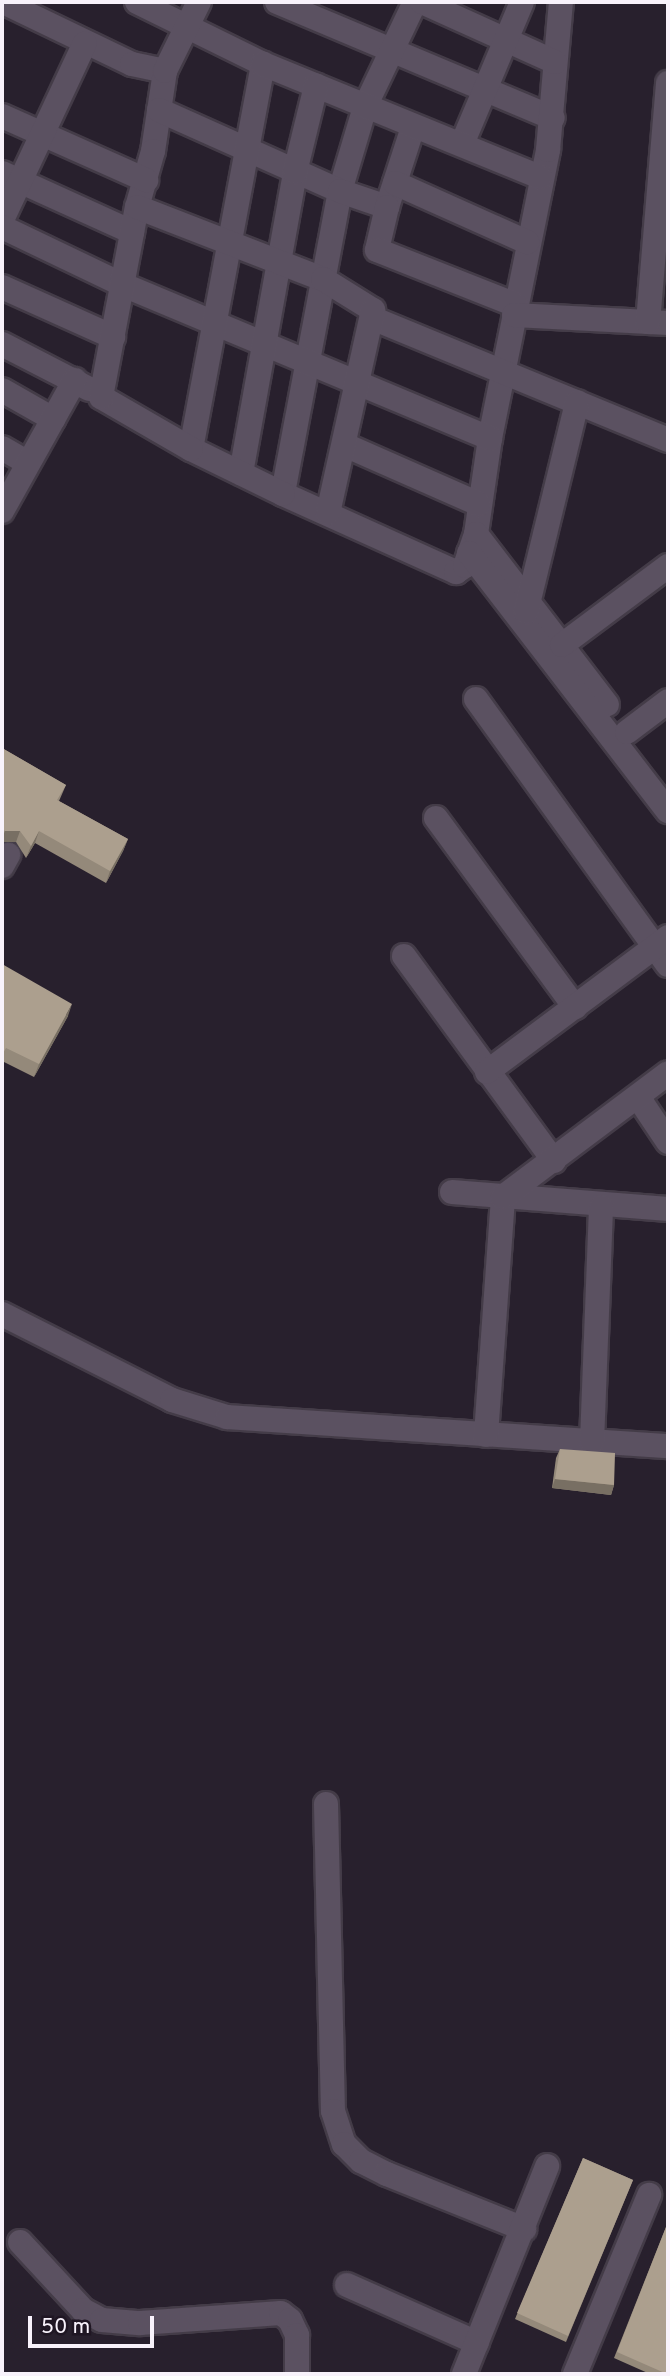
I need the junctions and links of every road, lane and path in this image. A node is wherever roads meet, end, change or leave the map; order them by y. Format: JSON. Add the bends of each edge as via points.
{"nodes":[{"id":1,"x":3,"y":2,"type":"edge"},
{"id":2,"x":137,"y":2,"type":"edge"},
{"id":3,"x":199,"y":2,"type":"edge"},
{"id":4,"x":277,"y":2,"type":"edge"},
{"id":5,"x":415,"y":2,"type":"edge"},
{"id":6,"x":422,"y":2,"type":"edge"},
{"id":7,"x":522,"y":2,"type":"edge"},
{"id":8,"x":561,"y":2,"type":"edge"},
{"id":9,"x":185,"y":24,"type":"junction"},
{"id":10,"x":507,"y":39,"type":"junction"},
{"id":11,"x":85,"y":43,"type":"junction"},
{"id":12,"x":390,"y":52,"type":"junction"},
{"id":13,"x":555,"y":62,"type":"junction"},
{"id":14,"x":263,"y":64,"type":"junction"},
{"id":15,"x":165,"y":71,"type":"junction"},
{"id":16,"x":668,"y":83,"type":"edge"},
{"id":17,"x":316,"y":86,"type":"junction"},
{"id":18,"x":483,"y":92,"type":"junction"},
{"id":19,"x":365,"y":107,"type":"junction"},
{"id":20,"x":159,"y":110,"type":"junction"},
{"id":21,"x":2,"y":116,"type":"edge"},
{"id":22,"x":553,"y":118,"type":"junction"},
{"id":23,"x":413,"y":127,"type":"junction"},
{"id":24,"x":41,"y":135,"type":"junction"},
{"id":25,"x":462,"y":144,"type":"junction"},
{"id":26,"x":246,"y":150,"type":"junction"},
{"id":27,"x":295,"y":172,"type":"junction"},
{"id":28,"x":10,"y":177,"type":"edge"},
{"id":29,"x":540,"y":177,"type":"junction"},
{"id":30,"x":146,"y":180,"type":"junction"},
{"id":31,"x":395,"y":183,"type":"junction"},
{"id":32,"x":340,"y":191,"type":"junction"},
{"id":33,"x":137,"y":207,"type":"junction"},
{"id":34,"x":387,"y":207,"type":"junction"},
{"id":35,"x":2,"y":220,"type":"edge"},
{"id":36,"x":2,"y":227,"type":"edge"},
{"id":37,"x":132,"y":232,"type":"junction"},
{"id":38,"x":228,"y":241,"type":"junction"},
{"id":39,"x":527,"y":242,"type":"junction"},
{"id":40,"x":281,"y":262,"type":"junction"},
{"id":41,"x":323,"y":279,"type":"junction"},
{"id":42,"x":121,"y":284,"type":"junction"},
{"id":43,"x":2,"y":286,"type":"edge"},
{"id":44,"x":515,"y":310,"type":"junction"},
{"id":45,"x":372,"y":318,"type":"junction"},
{"id":46,"x":658,"y":322,"type":"edge"},
{"id":47,"x":214,"y":323,"type":"junction"},
{"id":48,"x":113,"y":337,"type":"junction"},
{"id":49,"x":2,"y":344,"type":"edge"},
{"id":50,"x":266,"y":346,"type":"junction"},
{"id":51,"x":307,"y":364,"type":"junction"},
{"id":52,"x":504,"y":370,"type":"junction"},
{"id":53,"x":75,"y":380,"type":"junction"},
{"id":54,"x":358,"y":385,"type":"junction"},
{"id":55,"x":2,"y":390,"type":"edge"},
{"id":56,"x":101,"y":397,"type":"junction"},
{"id":57,"x":577,"y":402,"type":"junction"},
{"id":58,"x":53,"y":419,"type":"junction"},
{"id":59,"x":490,"y":438,"type":"junction"},
{"id":60,"x":668,"y":440,"type":"edge"},
{"id":61,"x":345,"y":444,"type":"junction"},
{"id":62,"x":2,"y":448,"type":"edge"},
{"id":63,"x":191,"y":449,"type":"junction"},
{"id":64,"x":28,"y":463,"type":"junction"},
{"id":65,"x":241,"y":473,"type":"junction"},
{"id":66,"x":283,"y":494,"type":"junction"},
{"id":67,"x":479,"y":504,"type":"junction"},
{"id":68,"x":3,"y":507,"type":"edge"},
{"id":69,"x":328,"y":513,"type":"junction"},
{"id":70,"x":473,"y":544,"type":"junction"},
{"id":71,"x":668,"y":566,"type":"edge"},
{"id":72,"x":526,"y":612,"type":"junction"},
{"id":73,"x":562,"y":645,"type":"junction"},
{"id":74,"x":475,"y":699,"type":"dead end"},
{"id":75,"x":668,"y":701,"type":"edge"},
{"id":76,"x":627,"y":732,"type":"junction"},
{"id":77,"x":668,"y":787,"type":"edge"},
{"id":78,"x":668,"y":811,"type":"edge"},
{"id":79,"x":436,"y":818,"type":"dead end"},
{"id":80,"x":664,"y":949,"type":"edge"},
{"id":81,"x":404,"y":956,"type":"dead end"},
{"id":82,"x":575,"y":1007,"type":"junction"},
{"id":83,"x":487,"y":1072,"type":"junction"},
{"id":84,"x":668,"y":1073,"type":"edge"},
{"id":85,"x":638,"y":1097,"type":"junction"},
{"id":86,"x":668,"y":1142,"type":"edge"},
{"id":87,"x":554,"y":1161,"type":"junction"},
{"id":88,"x":452,"y":1192,"type":"dead end"},
{"id":89,"x":502,"y":1197,"type":"junction"},
{"id":90,"x":601,"y":1207,"type":"junction"},
{"id":91,"x":668,"y":1209,"type":"edge"},
{"id":92,"x":2,"y":1314,"type":"edge"},
{"id":93,"x":485,"y":1436,"type":"junction"},
{"id":94,"x":592,"y":1442,"type":"junction"},
{"id":95,"x":668,"y":1446,"type":"edge"},
{"id":96,"x":326,"y":1804,"type":"dead end"},
{"id":97,"x":547,"y":2166,"type":"dead end"},
{"id":98,"x":649,"y":2195,"type":"dead end"},
{"id":99,"x":524,"y":2229,"type":"junction"},
{"id":100,"x":20,"y":2242,"type":"dead end"},
{"id":101,"x":347,"y":2285,"type":"dead end"},
{"id":102,"x":477,"y":2343,"type":"junction"},
{"id":103,"x":297,"y":2374,"type":"edge"},
{"id":104,"x":464,"y":2374,"type":"edge"},
{"id":105,"x":575,"y":2374,"type":"edge"}],
"edges":[{"from":1,"to":11,"type":"street"},
{"from":2,"to":9,"type":"street"},
{"from":3,"to":9,"type":"street"},
{"from":4,"to":12,"type":"street"},
{"from":5,"to":12,"type":"street"},
{"from":6,"to":10,"type":"street"},
{"from":7,"to":10,"type":"street"},
{"from":8,"to":13,"type":"street"},
{"from":9,"to":14,"type":"street"},
{"from":9,"to":15,"type":"street"},
{"from":10,"to":13,"type":"street"},
{"from":10,"to":18,"type":"street"},
{"from":11,"to":15,"type":"street","via":[[132,64]]},
{"from":11,"to":24,"type":"street"},
{"from":12,"to":18,"type":"street"},
{"from":12,"to":19,"type":"street"},
{"from":13,"to":22,"type":"street"},
{"from":14,"to":17,"type":"street"},
{"from":14,"to":26,"type":"street"},
{"from":15,"to":20,"type":"street"},
{"from":16,"to":46,"type":"street"},
{"from":17,"to":19,"type":"street"},
{"from":17,"to":27,"type":"street"},
{"from":18,"to":22,"type":"street"},
{"from":18,"to":25,"type":"street"},
{"from":19,"to":23,"type":"street"},
{"from":19,"to":32,"type":"street"},
{"from":20,"to":26,"type":"street"},
{"from":20,"to":30,"type":"street"},
{"from":21,"to":24,"type":"street"},
{"from":22,"to":29,"type":"street"},
{"from":23,"to":25,"type":"street"},
{"from":23,"to":31,"type":"street"},
{"from":24,"to":28,"type":"street"},
{"from":24,"to":30,"type":"street"},
{"from":25,"to":29,"type":"street"},
{"from":26,"to":27,"type":"street"},
{"from":26,"to":38,"type":"street"},
{"from":27,"to":32,"type":"street"},
{"from":27,"to":40,"type":"street"},
{"from":28,"to":35,"type":"street"},
{"from":28,"to":37,"type":"street"},
{"from":29,"to":39,"type":"street"},
{"from":30,"to":33,"type":"street"},
{"from":31,"to":34,"type":"street"},
{"from":31,"to":39,"type":"street"},
{"from":32,"to":34,"type":"street"},
{"from":32,"to":41,"type":"street"},
{"from":33,"to":37,"type":"street"},
{"from":33,"to":38,"type":"street"},
{"from":34,"to":44,"type":"street","via":[[377,250]]},
{"from":36,"to":42,"type":"street"},
{"from":37,"to":42,"type":"street"},
{"from":38,"to":40,"type":"street"},
{"from":38,"to":47,"type":"street"},
{"from":39,"to":44,"type":"street"},
{"from":40,"to":41,"type":"street"},
{"from":40,"to":50,"type":"street"},
{"from":41,"to":45,"type":"street","via":[[369,305]]},
{"from":41,"to":51,"type":"street"},
{"from":42,"to":47,"type":"street"},
{"from":42,"to":48,"type":"street"},
{"from":43,"to":48,"type":"street"},
{"from":44,"to":46,"type":"street"},
{"from":44,"to":52,"type":"street"},
{"from":45,"to":52,"type":"street"},
{"from":45,"to":54,"type":"street"},
{"from":47,"to":50,"type":"street"},
{"from":47,"to":63,"type":"street"},
{"from":48,"to":56,"type":"street"},
{"from":49,"to":53,"type":"street"},
{"from":50,"to":51,"type":"street"},
{"from":50,"to":65,"type":"street"},
{"from":51,"to":54,"type":"street"},
{"from":51,"to":66,"type":"street"},
{"from":52,"to":57,"type":"street"},
{"from":52,"to":59,"type":"street"},
{"from":53,"to":56,"type":"street"},
{"from":53,"to":58,"type":"street"},
{"from":54,"to":59,"type":"street"},
{"from":54,"to":61,"type":"street"},
{"from":55,"to":58,"type":"street"},
{"from":56,"to":63,"type":"street"},
{"from":57,"to":60,"type":"street"},
{"from":57,"to":72,"type":"street"},
{"from":58,"to":64,"type":"street"},
{"from":59,"to":67,"type":"street"},
{"from":61,"to":67,"type":"street"},
{"from":61,"to":69,"type":"street"},
{"from":62,"to":64,"type":"street"},
{"from":63,"to":65,"type":"street"},
{"from":64,"to":68,"type":"street"},
{"from":65,"to":66,"type":"street"},
{"from":66,"to":69,"type":"street"},
{"from":67,"to":70,"type":"street"},
{"from":69,"to":70,"type":"street","via":[[450,570],[461,571]]},
{"from":70,"to":72,"type":"street"},
{"from":71,"to":73,"type":"street"},
{"from":72,"to":73,"type":"street"},
{"from":72,"to":78,"type":"street"},
{"from":73,"to":76,"type":"street"},
{"from":74,"to":80,"type":"street"},
{"from":75,"to":76,"type":"street"},
{"from":76,"to":77,"type":"street"},
{"from":79,"to":82,"type":"street"},
{"from":80,"to":82,"type":"street"},
{"from":81,"to":83,"type":"street"},
{"from":82,"to":83,"type":"street"},
{"from":83,"to":87,"type":"street"},
{"from":84,"to":85,"type":"street"},
{"from":85,"to":86,"type":"street"},
{"from":85,"to":87,"type":"street"},
{"from":87,"to":89,"type":"street"},
{"from":88,"to":89,"type":"street"},
{"from":89,"to":90,"type":"street"},
{"from":89,"to":93,"type":"street"},
{"from":90,"to":91,"type":"street"},
{"from":90,"to":94,"type":"street"},
{"from":92,"to":93,"type":"street","via":[[173,1400],[227,1417]]},
{"from":93,"to":94,"type":"street"},
{"from":94,"to":95,"type":"street"},
{"from":96,"to":99,"type":"street","via":[[333,2111],[344,2144],[361,2161],[387,2174]]},
{"from":97,"to":99,"type":"street"},
{"from":98,"to":105,"type":"street"},
{"from":99,"to":102,"type":"street"},
{"from":100,"to":103,"type":"street","via":[[83,2310],[102,2320],[140,2323],[281,2313],[297,2335]]},
{"from":101,"to":102,"type":"street"},
{"from":102,"to":104,"type":"street"}]}
